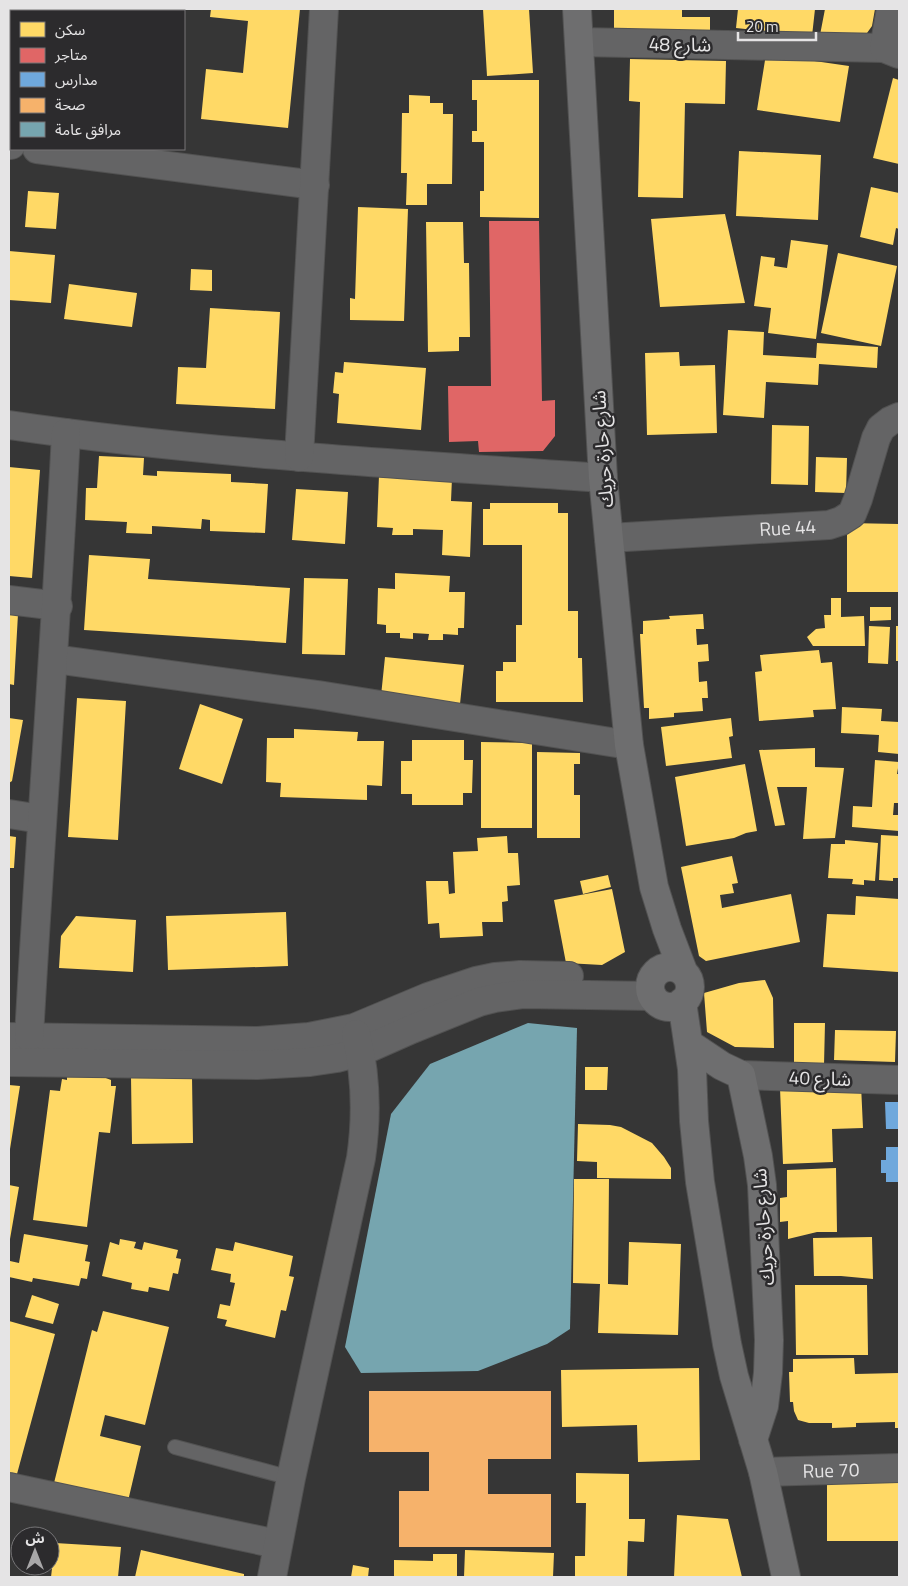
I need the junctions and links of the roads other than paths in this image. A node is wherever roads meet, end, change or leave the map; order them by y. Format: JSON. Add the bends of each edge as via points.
{"nodes":[{"id":1,"x":324,"y":9,"type":"edge"},
{"id":2,"x":577,"y":9,"type":"edge"},
{"id":3,"x":891,"y":9,"type":"edge"},
{"id":4,"x":579,"y":42,"type":"junction"},
{"id":5,"x":892,"y":51,"type":"edge"},
{"id":6,"x":45,"y":150,"type":"edge"},
{"id":7,"x":314,"y":185,"type":"junction"},
{"id":8,"x":899,"y":417,"type":"edge"},
{"id":9,"x":9,"y":425,"type":"edge"},
{"id":10,"x":66,"y":434,"type":"junction"},
{"id":11,"x":299,"y":457,"type":"junction"},
{"id":12,"x":603,"y":478,"type":"junction"},
{"id":13,"x":609,"y":538,"type":"junction"},
{"id":14,"x":9,"y":600,"type":"edge"},
{"id":15,"x":58,"y":606,"type":"junction"},
{"id":16,"x":54,"y":659,"type":"junction"},
{"id":17,"x":629,"y":745,"type":"junction"},
{"id":18,"x":9,"y":814,"type":"edge"},
{"id":19,"x":41,"y":819,"type":"junction"},
{"id":20,"x":654,"y":887,"type":"junction"},
{"id":21,"x":683,"y":971,"type":"junction"},
{"id":22,"x":653,"y":982,"type":"junction"},
{"id":23,"x":682,"y":1002,"type":"junction"},
{"id":24,"x":19,"y":1037,"type":"edge"},
{"id":25,"x":357,"y":1040,"type":"junction"},
{"id":26,"x":689,"y":1044,"type":"junction"},
{"id":27,"x":9,"y":1062,"type":"edge"},
{"id":28,"x":741,"y":1075,"type":"junction"},
{"id":29,"x":899,"y":1080,"type":"edge"},
{"id":30,"x":753,"y":1440,"type":"junction"},
{"id":31,"x":175,"y":1448,"type":"dead end"},
{"id":32,"x":899,"y":1468,"type":"edge"},
{"id":33,"x":763,"y":1472,"type":"junction"},
{"id":34,"x":291,"y":1478,"type":"junction"},
{"id":35,"x":9,"y":1487,"type":"edge"},
{"id":36,"x":277,"y":1544,"type":"junction"},
{"id":37,"x":272,"y":1577,"type":"edge"},
{"id":38,"x":786,"y":1577,"type":"edge"}],
"edges":[{"from":1,"to":7,"type":"street"},
{"from":2,"to":4,"type":"street","name":"شارع حارة حريك"},
{"from":3,"to":5,"type":"street"},
{"from":4,"to":5,"type":"street","name":"شارع 48"},
{"from":4,"to":12,"type":"street","name":"شارع حارة حريك"},
{"from":6,"to":7,"type":"street"},
{"from":7,"to":11,"type":"street"},
{"from":8,"to":13,"type":"street","name":"Rue 44","via":[[881,428],[852,514],[841,521],[829,525]]},
{"from":9,"to":10,"type":"street"},
{"from":10,"to":11,"type":"street"},
{"from":10,"to":15,"type":"street"},
{"from":11,"to":12,"type":"street"},
{"from":12,"to":13,"type":"street","name":"شارع حارة حريك"},
{"from":13,"to":17,"type":"street","name":"شارع حارة حريك"},
{"from":14,"to":15,"type":"street"},
{"from":15,"to":16,"type":"street"},
{"from":16,"to":17,"type":"street","via":[[318,695]]},
{"from":16,"to":19,"type":"street"},
{"from":17,"to":20,"type":"street","name":"شارع حارة حريك"},
{"from":18,"to":19,"type":"street"},
{"from":19,"to":24,"type":"street"},
{"from":20,"to":21,"type":"street","name":"شارع حارة حريك"},
{"from":20,"to":22,"type":"street","name":"شارع حارة حريك"},
{"from":21,"to":22,"type":"street","via":[[676,967],[662,968]]},
{"from":21,"to":23,"type":"street","via":[[690,986],[689,995]]},
{"from":22,"to":23,"type":"street","via":[[658,1003],[666,1007]]},
{"from":22,"to":25,"type":"street","via":[[495,998],[420,1026]]},
{"from":23,"to":26,"type":"street"},
{"from":24,"to":25,"type":"street","via":[[258,1041],[310,1037]]},
{"from":25,"to":27,"type":"street","via":[[337,1058],[257,1065]]},
{"from":25,"to":34,"type":"street","via":[[365,1094],[361,1158]]},
{"from":26,"to":28,"type":"street"},
{"from":26,"to":30,"type":"street","via":[[700,1182],[728,1352]]},
{"from":28,"to":29,"type":"street","name":"شارع 40"},
{"from":28,"to":30,"type":"street","name":"شارع حارة حريك","via":[[762,1185],[769,1340],[764,1406]]},
{"from":30,"to":33,"type":"street"},
{"from":31,"to":34,"type":"lane"},
{"from":32,"to":33,"type":"street","name":"Rue 70"},
{"from":33,"to":38,"type":"street"},
{"from":34,"to":36,"type":"street"},
{"from":35,"to":36,"type":"street"},
{"from":36,"to":37,"type":"street"}]}
